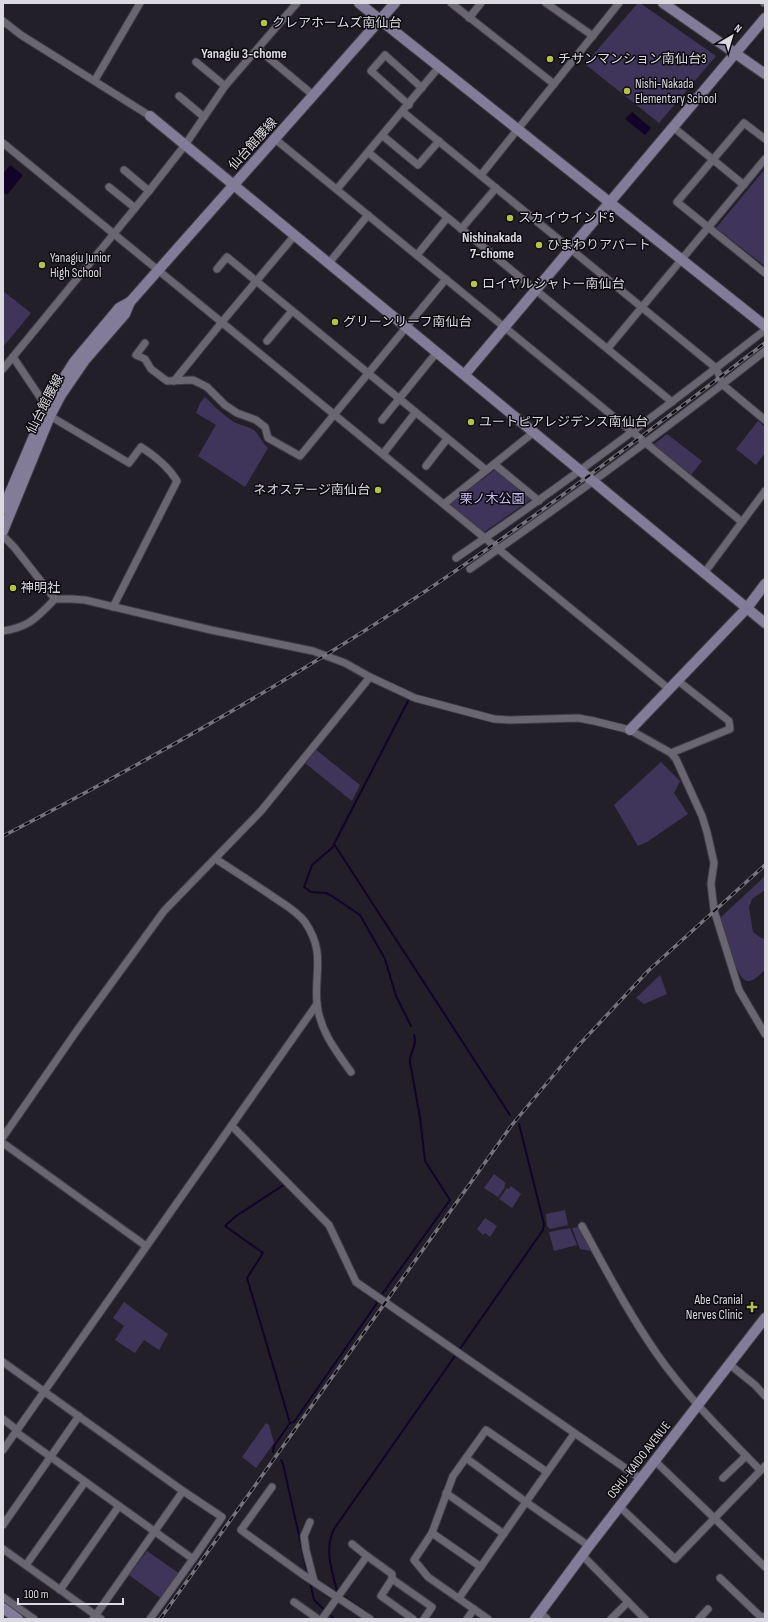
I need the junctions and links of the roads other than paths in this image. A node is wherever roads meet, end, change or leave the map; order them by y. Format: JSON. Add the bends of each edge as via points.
{"nodes":[{"id":1,"x":140,"y":3,"type":"edge"},
{"id":2,"x":297,"y":3,"type":"edge"},
{"id":3,"x":359,"y":3,"type":"edge"},
{"id":4,"x":395,"y":3,"type":"edge"},
{"id":5,"x":451,"y":3,"type":"edge"},
{"id":6,"x":481,"y":3,"type":"edge"},
{"id":7,"x":546,"y":3,"type":"edge"},
{"id":8,"x":619,"y":3,"type":"edge"},
{"id":9,"x":663,"y":3,"type":"edge"},
{"id":10,"x":469,"y":18,"type":"junction"},
{"id":11,"x":765,"y":18,"type":"edge"},
{"id":12,"x":380,"y":20,"type":"junction"},
{"id":13,"x":3,"y":21,"type":"edge"},
{"id":14,"x":593,"y":36,"type":"junction"},
{"id":15,"x":258,"y":49,"type":"junction"},
{"id":16,"x":735,"y":53,"type":"junction"},
{"id":17,"x":196,"y":62,"type":"dead end"},
{"id":18,"x":439,"y":66,"type":"junction"},
{"id":19,"x":765,"y":74,"type":"edge"},
{"id":20,"x":95,"y":80,"type":"junction"},
{"id":21,"x":554,"y":84,"type":"junction"},
{"id":22,"x":225,"y":86,"type":"junction"},
{"id":23,"x":422,"y":88,"type":"junction"},
{"id":24,"x":179,"y":96,"type":"dead end"},
{"id":25,"x":313,"y":96,"type":"junction"},
{"id":26,"x":409,"y":105,"type":"junction"},
{"id":27,"x":403,"y":112,"type":"junction"},
{"id":28,"x":150,"y":116,"type":"joint"},
{"id":29,"x":204,"y":117,"type":"junction"},
{"id":30,"x":673,"y":127,"type":"junction"},
{"id":31,"x":518,"y":129,"type":"junction"},
{"id":32,"x":383,"y":136,"type":"junction"},
{"id":33,"x":275,"y":139,"type":"junction"},
{"id":34,"x":765,"y":139,"type":"edge"},
{"id":35,"x":439,"y":141,"type":"junction"},
{"id":36,"x":3,"y":143,"type":"edge"},
{"id":37,"x":185,"y":145,"type":"junction"},
{"id":38,"x":369,"y":153,"type":"junction"},
{"id":39,"x":712,"y":159,"type":"junction"},
{"id":40,"x":765,"y":159,"type":"edge"},
{"id":41,"x":124,"y":170,"type":"dead end"},
{"id":42,"x":481,"y":175,"type":"junction"},
{"id":43,"x":234,"y":185,"type":"junction"},
{"id":44,"x":744,"y":185,"type":"junction"},
{"id":45,"x":109,"y":187,"type":"dead end"},
{"id":46,"x":496,"y":188,"type":"junction"},
{"id":47,"x":337,"y":189,"type":"junction"},
{"id":48,"x":149,"y":191,"type":"junction"},
{"id":49,"x":610,"y":202,"type":"junction"},
{"id":50,"x":135,"y":208,"type":"junction"},
{"id":51,"x":368,"y":215,"type":"junction"},
{"id":52,"x":447,"y":218,"type":"junction"},
{"id":53,"x":709,"y":228,"type":"junction"},
{"id":54,"x":461,"y":229,"type":"junction"},
{"id":55,"x":113,"y":234,"type":"junction"},
{"id":56,"x":295,"y":235,"type":"junction"},
{"id":57,"x":571,"y":250,"type":"junction"},
{"id":58,"x":417,"y":255,"type":"junction"},
{"id":59,"x":682,"y":259,"type":"junction"},
{"id":60,"x":329,"y":263,"type":"junction"},
{"id":61,"x":217,"y":269,"type":"dead end"},
{"id":62,"x":158,"y":270,"type":"junction"},
{"id":63,"x":765,"y":273,"type":"edge"},
{"id":64,"x":446,"y":280,"type":"junction"},
{"id":65,"x":257,"y":281,"type":"junction"},
{"id":66,"x":536,"y":290,"type":"junction"},
{"id":67,"x":130,"y":302,"type":"junction"},
{"id":68,"x":641,"y":308,"type":"junction"},
{"id":69,"x":292,"y":311,"type":"junction"},
{"id":70,"x":222,"y":322,"type":"junction"},
{"id":71,"x":765,"y":326,"type":"edge"},
{"id":72,"x":407,"y":328,"type":"junction"},
{"id":73,"x":504,"y":328,"type":"junction"},
{"id":74,"x":765,"y":330,"type":"edge"},
{"id":75,"x":267,"y":341,"type":"dead end"},
{"id":76,"x":145,"y":344,"type":"dead end"},
{"id":77,"x":608,"y":348,"type":"junction"},
{"id":78,"x":765,"y":351,"type":"edge"},
{"id":79,"x":437,"y":352,"type":"junction"},
{"id":80,"x":14,"y":359,"type":"junction"},
{"id":81,"x":716,"y":368,"type":"junction"},
{"id":82,"x":3,"y":369,"type":"edge"},
{"id":83,"x":368,"y":374,"type":"junction"},
{"id":84,"x":465,"y":374,"type":"junction"},
{"id":85,"x":174,"y":381,"type":"junction"},
{"id":86,"x":723,"y":385,"type":"junction"},
{"id":87,"x":399,"y":400,"type":"junction"},
{"id":88,"x":672,"y":402,"type":"junction"},
{"id":89,"x":46,"y":406,"type":"junction"},
{"id":90,"x":415,"y":413,"type":"junction"},
{"id":91,"x":334,"y":414,"type":"junction"},
{"id":92,"x":50,"y":416,"type":"junction"},
{"id":93,"x":382,"y":420,"type":"dead end"},
{"id":94,"x":765,"y":420,"type":"edge"},
{"id":95,"x":534,"y":432,"type":"junction"},
{"id":96,"x":632,"y":433,"type":"junction"},
{"id":97,"x":447,"y":439,"type":"junction"},
{"id":98,"x":644,"y":443,"type":"junction"},
{"id":99,"x":383,"y":454,"type":"junction"},
{"id":100,"x":494,"y":464,"type":"junction"},
{"id":101,"x":426,"y":466,"type":"dead end"},
{"id":102,"x":486,"y":470,"type":"junction"},
{"id":103,"x":581,"y":470,"type":"junction"},
{"id":104,"x":594,"y":481,"type":"junction"},
{"id":105,"x":765,"y":490,"type":"edge"},
{"id":106,"x":539,"y":501,"type":"junction"},
{"id":107,"x":444,"y":504,"type":"junction"},
{"id":108,"x":3,"y":509,"type":"edge"},
{"id":109,"x":742,"y":522,"type":"junction"},
{"id":110,"x":3,"y":531,"type":"edge"},
{"id":111,"x":3,"y":536,"type":"edge"},
{"id":112,"x":485,"y":538,"type":"junction"},
{"id":113,"x":499,"y":549,"type":"junction"},
{"id":114,"x":456,"y":558,"type":"dead end"},
{"id":115,"x":470,"y":569,"type":"dead end"},
{"id":116,"x":705,"y":572,"type":"junction"},
{"id":117,"x":765,"y":584,"type":"edge"},
{"id":118,"x":55,"y":599,"type":"junction"},
{"id":119,"x":113,"y":607,"type":"junction"},
{"id":120,"x":747,"y":608,"type":"junction"},
{"id":121,"x":765,"y":623,"type":"edge"},
{"id":122,"x":3,"y":631,"type":"edge"},
{"id":123,"x":370,"y":677,"type":"junction"},
{"id":124,"x":677,"y":680,"type":"junction"},
{"id":125,"x":669,"y":689,"type":"junction"},
{"id":126,"x":630,"y":730,"type":"junction"},
{"id":127,"x":671,"y":753,"type":"junction"},
{"id":128,"x":216,"y":859,"type":"junction"},
{"id":129,"x":317,"y":1004,"type":"junction"},
{"id":130,"x":765,"y":1034,"type":"edge"},
{"id":131,"x":351,"y":1072,"type":"dead end"},
{"id":132,"x":232,"y":1126,"type":"junction"},
{"id":133,"x":3,"y":1137,"type":"edge"},
{"id":134,"x":3,"y":1143,"type":"edge"},
{"id":135,"x":582,"y":1226,"type":"dead end"},
{"id":136,"x":146,"y":1246,"type":"junction"},
{"id":137,"x":765,"y":1318,"type":"edge"},
{"id":138,"x":3,"y":1362,"type":"edge"},
{"id":139,"x":729,"y":1364,"type":"junction"},
{"id":140,"x":44,"y":1391,"type":"junction"},
{"id":141,"x":765,"y":1396,"type":"edge"},
{"id":142,"x":698,"y":1406,"type":"junction"},
{"id":143,"x":79,"y":1416,"type":"junction"},
{"id":144,"x":3,"y":1419,"type":"edge"},
{"id":145,"x":16,"y":1431,"type":"junction"},
{"id":146,"x":574,"y":1434,"type":"junction"},
{"id":147,"x":3,"y":1450,"type":"edge"},
{"id":148,"x":746,"y":1456,"type":"junction"},
{"id":149,"x":50,"y":1457,"type":"junction"},
{"id":150,"x":466,"y":1458,"type":"junction"},
{"id":151,"x":655,"y":1461,"type":"junction"},
{"id":152,"x":762,"y":1468,"type":"edge"},
{"id":153,"x":547,"y":1472,"type":"junction"},
{"id":154,"x":723,"y":1478,"type":"dead end"},
{"id":155,"x":641,"y":1479,"type":"junction"},
{"id":156,"x":85,"y":1482,"type":"junction"},
{"id":157,"x":272,"y":1487,"type":"dead end"},
{"id":158,"x":183,"y":1491,"type":"junction"},
{"id":159,"x":446,"y":1493,"type":"junction"},
{"id":160,"x":526,"y":1502,"type":"junction"},
{"id":161,"x":119,"y":1506,"type":"junction"},
{"id":162,"x":619,"y":1506,"type":"junction"},
{"id":163,"x":714,"y":1518,"type":"junction"},
{"id":164,"x":310,"y":1522,"type":"dead end"},
{"id":165,"x":3,"y":1525,"type":"edge"},
{"id":166,"x":155,"y":1531,"type":"junction"},
{"id":167,"x":432,"y":1533,"type":"junction"},
{"id":168,"x":504,"y":1534,"type":"junction"},
{"id":169,"x":352,"y":1544,"type":"dead end"},
{"id":170,"x":588,"y":1546,"type":"junction"},
{"id":171,"x":3,"y":1549,"type":"edge"},
{"id":172,"x":582,"y":1555,"type":"junction"},
{"id":173,"x":367,"y":1556,"type":"junction"},
{"id":174,"x":193,"y":1559,"type":"junction"},
{"id":175,"x":26,"y":1565,"type":"junction"},
{"id":176,"x":481,"y":1567,"type":"junction"},
{"id":177,"x":765,"y":1567,"type":"edge"},
{"id":178,"x":720,"y":1578,"type":"dead end"},
{"id":179,"x":310,"y":1579,"type":"junction"},
{"id":180,"x":392,"y":1579,"type":"junction"},
{"id":181,"x":60,"y":1590,"type":"junction"},
{"id":182,"x":3,"y":1597,"type":"edge"},
{"id":183,"x":338,"y":1597,"type":"junction"},
{"id":184,"x":458,"y":1598,"type":"junction"},
{"id":185,"x":294,"y":1602,"type":"dead end"},
{"id":186,"x":628,"y":1602,"type":"junction"},
{"id":187,"x":3,"y":1608,"type":"edge"},
{"id":188,"x":474,"y":1609,"type":"junction"},
{"id":189,"x":708,"y":1609,"type":"dead end"},
{"id":190,"x":325,"y":1615,"type":"edge"},
{"id":191,"x":765,"y":1616,"type":"edge"},
{"id":192,"x":541,"y":1617,"type":"edge"},
{"id":193,"x":97,"y":1618,"type":"edge"},
{"id":194,"x":18,"y":1619,"type":"edge"},
{"id":195,"x":34,"y":1619,"type":"edge"},
{"id":196,"x":150,"y":1619,"type":"edge"},
{"id":197,"x":318,"y":1619,"type":"edge"},
{"id":198,"x":370,"y":1619,"type":"edge"},
{"id":199,"x":413,"y":1619,"type":"edge"},
{"id":200,"x":424,"y":1619,"type":"edge"},
{"id":201,"x":467,"y":1619,"type":"edge"},
{"id":202,"x":488,"y":1619,"type":"edge"},
{"id":203,"x":611,"y":1619,"type":"edge"},
{"id":204,"x":645,"y":1619,"type":"edge"},
{"id":205,"x":699,"y":1619,"type":"edge"}],
"edges":[{"from":1,"to":20,"type":"street"},
{"from":2,"to":15,"type":"street"},
{"from":3,"to":12,"type":"street"},
{"from":4,"to":12,"type":"street","name":"仙台館腰線"},
{"from":5,"to":10,"type":"street"},
{"from":6,"to":10,"type":"street"},
{"from":7,"to":14,"type":"street"},
{"from":8,"to":14,"type":"street"},
{"from":9,"to":16,"type":"street"},
{"from":10,"to":21,"type":"street"},
{"from":11,"to":16,"type":"street"},
{"from":12,"to":18,"type":"street"},
{"from":12,"to":25,"type":"street","name":"仙台館腰線"},
{"from":13,"to":20,"type":"street","via":[[21,35]]},
{"from":14,"to":21,"type":"street"},
{"from":15,"to":22,"type":"street"},
{"from":15,"to":25,"type":"street"},
{"from":16,"to":19,"type":"street"},
{"from":16,"to":30,"type":"street"},
{"from":17,"to":22,"type":"street"},
{"from":18,"to":23,"type":"street"},
{"from":18,"to":31,"type":"street"},
{"from":20,"to":28,"type":"street"},
{"from":21,"to":31,"type":"street"},
{"from":22,"to":29,"type":"street"},
{"from":23,"to":26,"type":"street"},
{"from":23,"to":26,"type":"street","via":[[385,55],[371,71]]},
{"from":24,"to":29,"type":"street"},
{"from":25,"to":33,"type":"street","name":"仙台館腰線"},
{"from":26,"to":27,"type":"street"},
{"from":27,"to":32,"type":"street"},
{"from":27,"to":35,"type":"street"},
{"from":28,"to":37,"type":"street"},
{"from":29,"to":37,"type":"street"},
{"from":30,"to":39,"type":"street"},
{"from":30,"to":49,"type":"street"},
{"from":31,"to":42,"type":"street"},
{"from":31,"to":49,"type":"street"},
{"from":32,"to":35,"type":"street","via":[[418,165]]},
{"from":32,"to":38,"type":"street"},
{"from":33,"to":43,"type":"street","name":"仙台館腰線"},
{"from":33,"to":47,"type":"street"},
{"from":34,"to":39,"type":"street","via":[[744,123]]},
{"from":35,"to":42,"type":"street"},
{"from":36,"to":55,"type":"street"},
{"from":37,"to":43,"type":"street"},
{"from":37,"to":48,"type":"street"},
{"from":38,"to":47,"type":"street"},
{"from":38,"to":52,"type":"street"},
{"from":39,"to":44,"type":"street"},
{"from":39,"to":53,"type":"street","via":[[677,202]]},
{"from":40,"to":44,"type":"street"},
{"from":41,"to":48,"type":"street"},
{"from":42,"to":46,"type":"street"},
{"from":43,"to":56,"type":"street"},
{"from":43,"to":62,"type":"street","name":"仙台館腰線"},
{"from":44,"to":53,"type":"street"},
{"from":45,"to":50,"type":"street"},
{"from":46,"to":54,"type":"street"},
{"from":46,"to":57,"type":"street"},
{"from":47,"to":51,"type":"street"},
{"from":48,"to":50,"type":"street"},
{"from":49,"to":57,"type":"street"},
{"from":49,"to":59,"type":"street"},
{"from":50,"to":55,"type":"street"},
{"from":51,"to":58,"type":"street"},
{"from":51,"to":60,"type":"street"},
{"from":52,"to":54,"type":"street"},
{"from":52,"to":58,"type":"street"},
{"from":53,"to":59,"type":"street"},
{"from":53,"to":63,"type":"street"},
{"from":54,"to":66,"type":"street"},
{"from":55,"to":62,"type":"street"},
{"from":55,"to":80,"type":"street"},
{"from":56,"to":60,"type":"street"},
{"from":56,"to":65,"type":"street"},
{"from":57,"to":66,"type":"street"},
{"from":57,"to":68,"type":"street"},
{"from":58,"to":64,"type":"street"},
{"from":59,"to":68,"type":"street"},
{"from":59,"to":71,"type":"street"},
{"from":60,"to":72,"type":"street"},
{"from":61,"to":65,"type":"street","via":[[227,257]]},
{"from":62,"to":67,"type":"street","name":"仙台館腰線"},
{"from":62,"to":70,"type":"street"},
{"from":64,"to":72,"type":"street"},
{"from":64,"to":73,"type":"street"},
{"from":65,"to":69,"type":"street"},
{"from":65,"to":70,"type":"street"},
{"from":66,"to":73,"type":"street"},
{"from":66,"to":77,"type":"street"},
{"from":67,"to":89,"type":"street","name":"仙台館腰線","via":[[119,308],[74,362]]},
{"from":67,"to":92,"type":"street","name":"仙台館腰線","via":[[125,314],[85,360]]},
{"from":68,"to":77,"type":"street"},
{"from":68,"to":81,"type":"street"},
{"from":69,"to":75,"type":"street"},
{"from":69,"to":83,"type":"street"},
{"from":70,"to":85,"type":"street"},
{"from":70,"to":91,"type":"street"},
{"from":72,"to":79,"type":"street"},
{"from":72,"to":83,"type":"street"},
{"from":73,"to":84,"type":"street"},
{"from":73,"to":96,"type":"street"},
{"from":74,"to":81,"type":"street"},
{"from":76,"to":85,"type":"street","via":[[136,355],[145,359],[151,369],[167,381]]},
{"from":77,"to":88,"type":"street"},
{"from":78,"to":86,"type":"street"},
{"from":79,"to":84,"type":"street"},
{"from":79,"to":87,"type":"street"},
{"from":80,"to":82,"type":"street"},
{"from":80,"to":89,"type":"street"},
{"from":81,"to":86,"type":"street"},
{"from":81,"to":88,"type":"street"},
{"from":83,"to":87,"type":"street"},
{"from":83,"to":91,"type":"street"},
{"from":84,"to":95,"type":"street"},
{"from":85,"to":91,"type":"street","via":[[193,380],[207,387],[225,405],[265,427],[268,438],[300,456]]},
{"from":86,"to":94,"type":"street"},
{"from":86,"to":98,"type":"street"},
{"from":87,"to":90,"type":"street"},
{"from":87,"to":93,"type":"street"},
{"from":88,"to":96,"type":"street"},
{"from":89,"to":108,"type":"street","name":"仙台館腰線"},
{"from":90,"to":97,"type":"street"},
{"from":90,"to":99,"type":"street"},
{"from":91,"to":99,"type":"street"},
{"from":92,"to":110,"type":"street","name":"仙台館腰線"},
{"from":92,"to":119,"type":"street","via":[[129,463],[141,447],[153,454],[172,472],[177,481]]},
{"from":95,"to":100,"type":"street"},
{"from":95,"to":103,"type":"street"},
{"from":96,"to":98,"type":"street"},
{"from":96,"to":103,"type":"street"},
{"from":97,"to":101,"type":"street"},
{"from":97,"to":102,"type":"street"},
{"from":98,"to":104,"type":"street"},
{"from":98,"to":109,"type":"street"},
{"from":99,"to":107,"type":"street"},
{"from":100,"to":102,"type":"street"},
{"from":100,"to":106,"type":"street"},
{"from":102,"to":107,"type":"street"},
{"from":103,"to":104,"type":"street"},
{"from":103,"to":106,"type":"street"},
{"from":104,"to":113,"type":"street"},
{"from":104,"to":116,"type":"street"},
{"from":105,"to":109,"type":"street"},
{"from":106,"to":112,"type":"street"},
{"from":107,"to":112,"type":"street"},
{"from":109,"to":116,"type":"street"},
{"from":111,"to":118,"type":"street"},
{"from":112,"to":113,"type":"street"},
{"from":112,"to":114,"type":"street"},
{"from":113,"to":115,"type":"street"},
{"from":113,"to":125,"type":"street"},
{"from":116,"to":120,"type":"street"},
{"from":117,"to":120,"type":"street"},
{"from":118,"to":119,"type":"street","via":[[78,600]]},
{"from":118,"to":122,"type":"street","via":[[27,624]]},
{"from":119,"to":123,"type":"street","via":[[313,651],[345,663]]},
{"from":120,"to":121,"type":"street"},
{"from":120,"to":124,"type":"street"},
{"from":123,"to":126,"type":"street","via":[[415,698],[494,719],[578,718]]},
{"from":123,"to":128,"type":"street","via":[[261,811]]},
{"from":124,"to":125,"type":"street"},
{"from":124,"to":127,"type":"street","via":[[729,721],[730,729]]},
{"from":125,"to":126,"type":"street"},
{"from":126,"to":127,"type":"street"},
{"from":127,"to":130,"type":"street","via":[[702,816],[707,832],[714,863],[711,884],[714,910],[739,990]]},
{"from":128,"to":129,"type":"street","via":[[287,906],[304,921],[318,949]]},
{"from":128,"to":133,"type":"street","via":[[164,911]]},
{"from":129,"to":131,"type":"street","via":[[331,1044]]},
{"from":129,"to":132,"type":"street"},
{"from":132,"to":136,"type":"street"},
{"from":132,"to":146,"type":"street","via":[[329,1225],[356,1282]]},
{"from":134,"to":136,"type":"street"},
{"from":135,"to":142,"type":"street","via":[[622,1300],[658,1355]]},
{"from":136,"to":140,"type":"street"},
{"from":137,"to":139,"type":"street","name":"OSHU-KAIDO AVENUE"},
{"from":138,"to":140,"type":"street"},
{"from":139,"to":141,"type":"street"},
{"from":139,"to":142,"type":"street","name":"OSHU-KAIDO AVENUE"},
{"from":140,"to":143,"type":"street"},
{"from":140,"to":145,"type":"street"},
{"from":142,"to":148,"type":"street"},
{"from":142,"to":151,"type":"street","name":"OSHU-KAIDO AVENUE"},
{"from":143,"to":149,"type":"street"},
{"from":143,"to":158,"type":"street"},
{"from":144,"to":145,"type":"street"},
{"from":145,"to":147,"type":"street"},
{"from":145,"to":149,"type":"street"},
{"from":146,"to":153,"type":"street"},
{"from":146,"to":155,"type":"street"},
{"from":148,"to":152,"type":"street"},
{"from":148,"to":154,"type":"street"},
{"from":149,"to":156,"type":"street"},
{"from":149,"to":165,"type":"street"},
{"from":150,"to":153,"type":"street","via":[[486,1430]]},
{"from":150,"to":159,"type":"street","via":[[453,1476]]},
{"from":150,"to":160,"type":"street"},
{"from":151,"to":155,"type":"street","name":"OSHU-KAIDO AVENUE"},
{"from":151,"to":163,"type":"street"},
{"from":152,"to":163,"type":"street"},
{"from":153,"to":160,"type":"street"},
{"from":155,"to":162,"type":"street","name":"OSHU-KAIDO AVENUE"},
{"from":156,"to":161,"type":"street"},
{"from":156,"to":175,"type":"street"},
{"from":157,"to":179,"type":"street","via":[[241,1530]]},
{"from":158,"to":166,"type":"street"},
{"from":158,"to":174,"type":"street","via":[[222,1517]]},
{"from":159,"to":167,"type":"street"},
{"from":159,"to":168,"type":"street"},
{"from":160,"to":168,"type":"street"},
{"from":160,"to":170,"type":"street"},
{"from":161,"to":166,"type":"street"},
{"from":161,"to":181,"type":"street"},
{"from":162,"to":163,"type":"street","via":[[675,1559]]},
{"from":162,"to":170,"type":"street","name":"OSHU-KAIDO AVENUE"},
{"from":163,"to":177,"type":"street"},
{"from":164,"to":179,"type":"street","via":[[304,1536]]},
{"from":166,"to":174,"type":"street"},
{"from":166,"to":193,"type":"street"},
{"from":167,"to":176,"type":"street"},
{"from":167,"to":184,"type":"street","via":[[414,1560],[428,1577]]},
{"from":168,"to":176,"type":"street"},
{"from":169,"to":173,"type":"street"},
{"from":170,"to":172,"type":"street","name":"OSHU-KAIDO AVENUE"},
{"from":171,"to":175,"type":"street"},
{"from":172,"to":186,"type":"street"},
{"from":172,"to":192,"type":"street","name":"OSHU-KAIDO AVENUE"},
{"from":173,"to":180,"type":"street","via":[[392,1574]]},
{"from":173,"to":183,"type":"street"},
{"from":174,"to":196,"type":"street"},
{"from":175,"to":181,"type":"street"},
{"from":176,"to":184,"type":"street"},
{"from":178,"to":191,"type":"street","via":[[763,1619]]},
{"from":179,"to":183,"type":"street"},
{"from":180,"to":199,"type":"street","via":[[381,1596]]},
{"from":180,"to":200,"type":"street","via":[[432,1607]]},
{"from":181,"to":193,"type":"street"},
{"from":182,"to":195,"type":"street"},
{"from":183,"to":190,"type":"street"},
{"from":183,"to":198,"type":"street"},
{"from":184,"to":188,"type":"street"},
{"from":185,"to":197,"type":"street"},
{"from":186,"to":203,"type":"street"},
{"from":186,"to":204,"type":"street"},
{"from":187,"to":194,"type":"street"},
{"from":188,"to":201,"type":"street"},
{"from":188,"to":202,"type":"street"},
{"from":189,"to":205,"type":"street"}]}
